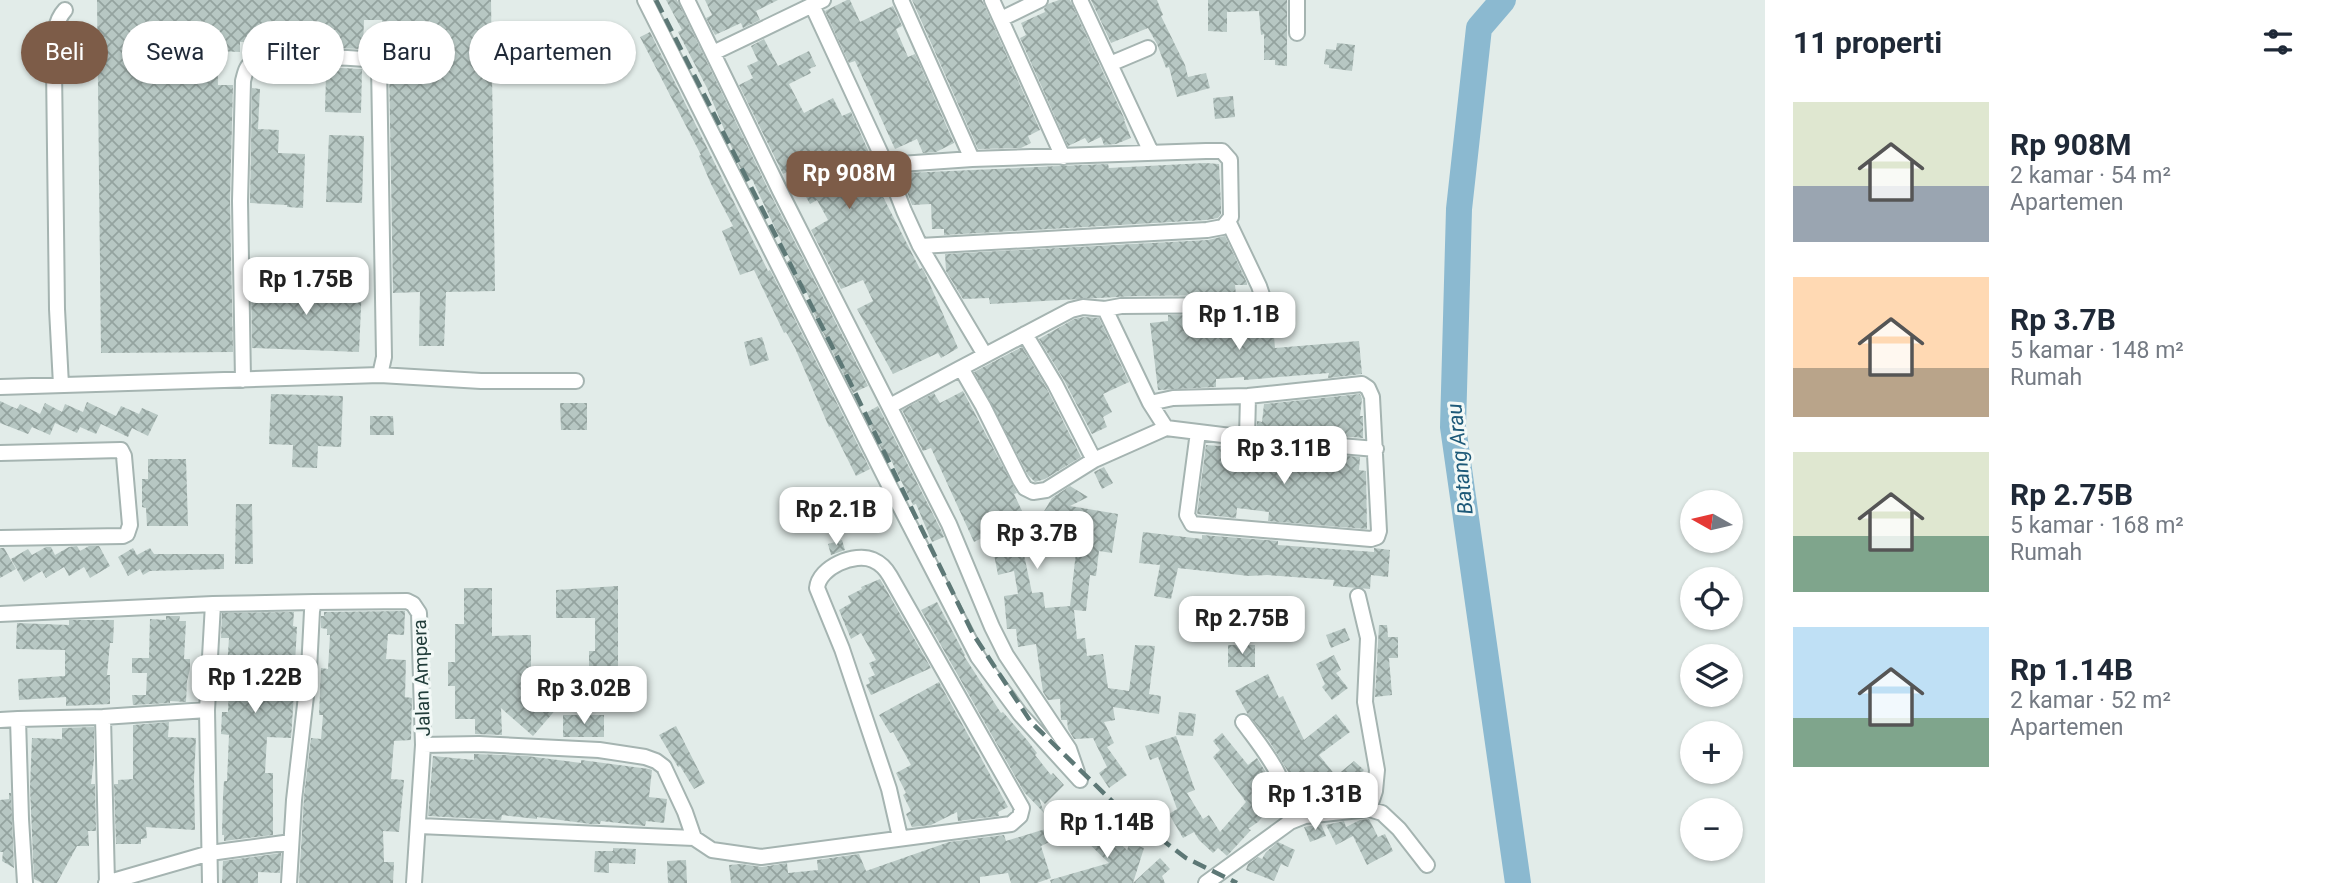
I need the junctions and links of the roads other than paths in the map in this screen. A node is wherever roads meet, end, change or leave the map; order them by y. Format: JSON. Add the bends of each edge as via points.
{"nodes":[{"id":1,"x":645,"y":0,"type":"edge"},
{"id":2,"x":687,"y":0,"type":"edge"},
{"id":3,"x":901,"y":0,"type":"edge"},
{"id":4,"x":992,"y":0,"type":"edge"},
{"id":5,"x":1040,"y":0,"type":"edge"},
{"id":6,"x":1080,"y":0,"type":"edge"},
{"id":7,"x":1297,"y":0,"type":"edge"},
{"id":8,"x":817,"y":3,"type":"edge"},
{"id":9,"x":65,"y":10,"type":"dead end"},
{"id":10,"x":1001,"y":19,"type":"junction"},
{"id":11,"x":1297,"y":33,"type":"dead end"},
{"id":12,"x":1148,"y":48,"type":"dead end"},
{"id":13,"x":713,"y":53,"type":"junction"},
{"id":14,"x":1110,"y":64,"type":"junction"},
{"id":15,"x":1151,"y":152,"type":"junction"},
{"id":16,"x":1063,"y":157,"type":"junction"},
{"id":17,"x":972,"y":159,"type":"junction"},
{"id":18,"x":886,"y":165,"type":"junction"},
{"id":19,"x":1229,"y":223,"type":"junction"},
{"id":20,"x":920,"y":246,"type":"junction"},
{"id":21,"x":1105,"y":309,"type":"junction"},
{"id":22,"x":1025,"y":334,"type":"junction"},
{"id":23,"x":985,"y":355,"type":"junction"},
{"id":24,"x":961,"y":368,"type":"junction"},
{"id":25,"x":380,"y":375,"type":"junction"},
{"id":26,"x":243,"y":380,"type":"junction"},
{"id":27,"x":576,"y":381,"type":"dead end"},
{"id":28,"x":61,"y":385,"type":"junction"},
{"id":29,"x":0,"y":387,"type":"edge"},
{"id":30,"x":1248,"y":396,"type":"junction"},
{"id":31,"x":1150,"y":403,"type":"junction"},
{"id":32,"x":890,"y":406,"type":"junction"},
{"id":33,"x":1166,"y":428,"type":"junction"},
{"id":34,"x":1198,"y":432,"type":"junction"},
{"id":35,"x":1247,"y":438,"type":"junction"},
{"id":36,"x":1376,"y":449,"type":"junction"},
{"id":37,"x":0,"y":453,"type":"edge"},
{"id":38,"x":1094,"y":460,"type":"junction"},
{"id":39,"x":0,"y":538,"type":"edge"},
{"id":40,"x":1358,"y":596,"type":"dead end"},
{"id":41,"x":314,"y":603,"type":"junction"},
{"id":42,"x":213,"y":604,"type":"junction"},
{"id":43,"x":0,"y":614,"type":"edge"},
{"id":44,"x":207,"y":710,"type":"junction"},
{"id":45,"x":103,"y":717,"type":"junction"},
{"id":46,"x":18,"y":719,"type":"junction"},
{"id":47,"x":0,"y":720,"type":"edge"},
{"id":48,"x":1243,"y":722,"type":"dead end"},
{"id":49,"x":423,"y":745,"type":"junction"},
{"id":50,"x":1369,"y":808,"type":"junction"},
{"id":51,"x":1290,"y":822,"type":"junction"},
{"id":52,"x":419,"y":826,"type":"junction"},
{"id":53,"x":900,"y":837,"type":"junction"},
{"id":54,"x":694,"y":838,"type":"junction"},
{"id":55,"x":291,"y":842,"type":"junction"},
{"id":56,"x":210,"y":853,"type":"junction"},
{"id":57,"x":1427,"y":865,"type":"dead end"},
{"id":58,"x":25,"y":883,"type":"edge"},
{"id":59,"x":106,"y":883,"type":"edge"},
{"id":60,"x":210,"y":883,"type":"edge"},
{"id":61,"x":289,"y":883,"type":"edge"},
{"id":62,"x":414,"y":883,"type":"edge"},
{"id":63,"x":1206,"y":883,"type":"edge"}],
"edges":[{"from":1,"to":32,"type":"street","via":[[978,657],[1020,714],[1080,780],[1069,749],[992,627],[950,524]]},
{"from":2,"to":13,"type":"street"},
{"from":3,"to":17,"type":"street"},
{"from":4,"to":10,"type":"street"},
{"from":5,"to":10,"type":"street"},
{"from":6,"to":14,"type":"street"},
{"from":7,"to":11,"type":"street"},
{"from":8,"to":13,"type":"street"},
{"from":8,"to":18,"type":"street"},
{"from":9,"to":28,"type":"street","via":[[55,28],[54,68]]},
{"from":10,"to":16,"type":"street"},
{"from":12,"to":14,"type":"street"},
{"from":13,"to":32,"type":"street"},
{"from":14,"to":15,"type":"street"},
{"from":15,"to":16,"type":"street"},
{"from":15,"to":19,"type":"street","via":[[1225,153],[1230,160]]},
{"from":16,"to":17,"type":"street"},
{"from":17,"to":18,"type":"street"},
{"from":18,"to":20,"type":"street"},
{"from":19,"to":20,"type":"street","via":[[1207,230]]},
{"from":19,"to":21,"type":"street","via":[[1259,286],[1259,300],[1247,305]]},
{"from":20,"to":23,"type":"street"},
{"from":21,"to":22,"type":"street","via":[[1071,310]]},
{"from":21,"to":31,"type":"street"},
{"from":22,"to":23,"type":"street"},
{"from":22,"to":38,"type":"street"},
{"from":23,"to":24,"type":"street"},
{"from":24,"to":32,"type":"street"},
{"from":24,"to":38,"type":"street","via":[[1025,488],[1046,490]]},
{"from":25,"to":26,"type":"street"},
{"from":25,"to":26,"type":"street","via":[[384,357],[379,65],[376,60],[341,57],[294,58],[256,60],[246,69],[243,81]]},
{"from":25,"to":27,"type":"street"},
{"from":26,"to":28,"type":"street"},
{"from":28,"to":29,"type":"street"},
{"from":30,"to":31,"type":"street"},
{"from":30,"to":35,"type":"street"},
{"from":30,"to":36,"type":"street","via":[[1362,384],[1372,397]]},
{"from":31,"to":33,"type":"street"},
{"from":33,"to":34,"type":"street"},
{"from":33,"to":38,"type":"street"},
{"from":34,"to":35,"type":"street"},
{"from":34,"to":36,"type":"street","via":[[1187,515],[1192,524],[1377,537]]},
{"from":35,"to":36,"type":"street"},
{"from":37,"to":39,"type":"street","via":[[121,450],[130,525],[123,536]]},
{"from":40,"to":50,"type":"street","via":[[1368,638],[1365,702],[1377,769]]},
{"from":41,"to":42,"type":"street"},
{"from":41,"to":49,"type":"street","name":"Jalan Ampera","via":[[407,601],[417,608]]},
{"from":41,"to":55,"type":"street"},
{"from":42,"to":43,"type":"street"},
{"from":42,"to":44,"type":"street"},
{"from":44,"to":45,"type":"street"},
{"from":44,"to":56,"type":"street"},
{"from":45,"to":46,"type":"street"},
{"from":45,"to":59,"type":"street"},
{"from":46,"to":47,"type":"street"},
{"from":46,"to":58,"type":"street"},
{"from":48,"to":51,"type":"street","via":[[1278,769]]},
{"from":49,"to":52,"type":"street","name":"Jalan Ampera"},
{"from":49,"to":54,"type":"street","via":[[598,750],[645,757],[664,767]]},
{"from":50,"to":51,"type":"street"},
{"from":50,"to":57,"type":"street","via":[[1399,829]]},
{"from":51,"to":63,"type":"street"},
{"from":52,"to":54,"type":"street"},
{"from":52,"to":62,"type":"street","name":"Jalan Ampera"},
{"from":53,"to":53,"type":"street","via":[[1011,824],[1022,808],[885,569],[865,558],[846,561],[823,574],[817,588],[889,789]]},
{"from":53,"to":54,"type":"street","via":[[761,857],[712,850]]},
{"from":55,"to":56,"type":"street"},
{"from":55,"to":61,"type":"street"},
{"from":56,"to":59,"type":"street"},
{"from":56,"to":60,"type":"street"}]}
